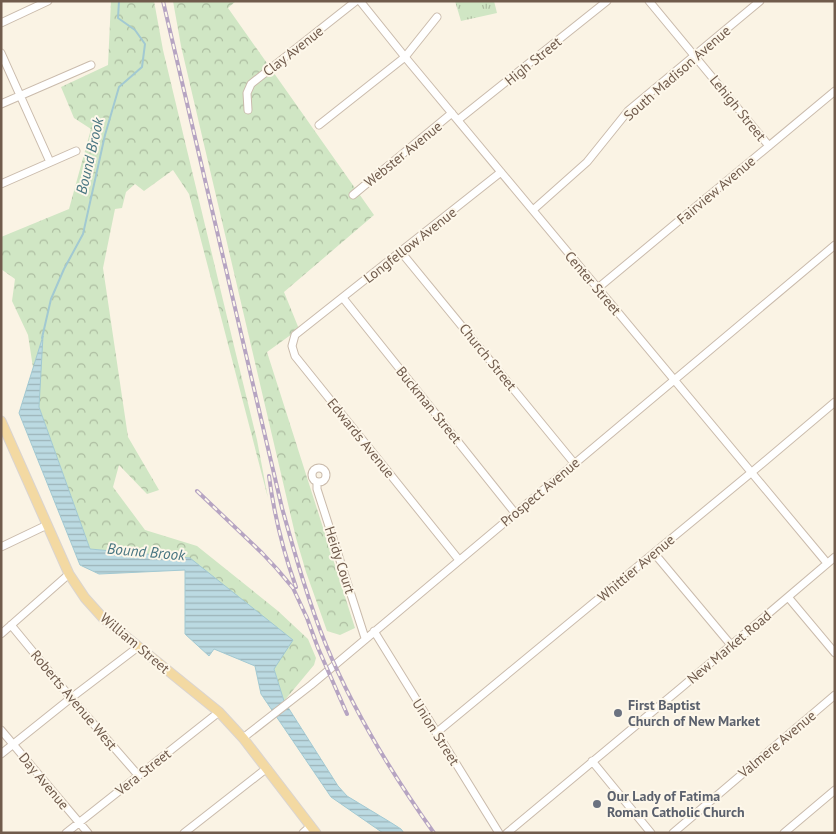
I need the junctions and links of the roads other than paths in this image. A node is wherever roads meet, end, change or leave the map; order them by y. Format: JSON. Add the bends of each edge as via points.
{"nodes":[{"id":1,"x":48,"y":1,"type":"edge"},
{"id":2,"x":358,"y":1,"type":"edge"},
{"id":3,"x":607,"y":1,"type":"edge"},
{"id":4,"x":649,"y":1,"type":"edge"},
{"id":5,"x":760,"y":1,"type":"edge"},
{"id":6,"x":437,"y":17,"type":"dead end"},
{"id":7,"x":1,"y":22,"type":"edge"},
{"id":8,"x":1,"y":53,"type":"edge"},
{"id":9,"x":695,"y":56,"type":"junction"},
{"id":10,"x":405,"y":57,"type":"junction"},
{"id":11,"x":91,"y":64,"type":"dead end"},
{"id":12,"x":835,"y":91,"type":"edge"},
{"id":13,"x":20,"y":96,"type":"junction"},
{"id":14,"x":1,"y":104,"type":"edge"},
{"id":15,"x":248,"y":110,"type":"dead end"},
{"id":16,"x":452,"y":113,"type":"junction"},
{"id":17,"x":458,"y":120,"type":"junction"},
{"id":18,"x":319,"y":125,"type":"dead end"},
{"id":19,"x":769,"y":146,"type":"junction"},
{"id":20,"x":76,"y":151,"type":"dead end"},
{"id":21,"x":50,"y":162,"type":"junction"},
{"id":22,"x":501,"y":172,"type":"junction"},
{"id":23,"x":1,"y":184,"type":"edge"},
{"id":24,"x":353,"y":195,"type":"dead end"},
{"id":25,"x":533,"y":210,"type":"junction"},
{"id":26,"x":835,"y":245,"type":"edge"},
{"id":27,"x":401,"y":252,"type":"junction"},
{"id":28,"x":598,"y":288,"type":"junction"},
{"id":29,"x":343,"y":298,"type":"junction"},
{"id":30,"x":318,"y":317,"type":"joint"},
{"id":31,"x":674,"y":380,"type":"junction"},
{"id":32,"x":835,"y":402,"type":"edge"},
{"id":33,"x":1,"y":421,"type":"edge"},
{"id":34,"x":574,"y":463,"type":"junction"},
{"id":35,"x":752,"y":472,"type":"junction"},
{"id":36,"x":317,"y":482,"type":"dead end"},
{"id":37,"x":515,"y":513,"type":"junction"},
{"id":38,"x":48,"y":525,"type":"junction"},
{"id":39,"x":1,"y":546,"type":"edge"},
{"id":40,"x":654,"y":553,"type":"junction"},
{"id":41,"x":835,"y":557,"type":"edge"},
{"id":42,"x":459,"y":560,"type":"junction"},
{"id":43,"x":827,"y":563,"type":"junction"},
{"id":44,"x":69,"y":574,"type":"junction"},
{"id":45,"x":788,"y":597,"type":"junction"},
{"id":46,"x":11,"y":625,"type":"junction"},
{"id":47,"x":374,"y":631,"type":"junction"},
{"id":48,"x":1,"y":634,"type":"edge"},
{"id":49,"x":365,"y":638,"type":"junction"},
{"id":50,"x":731,"y":645,"type":"junction"},
{"id":51,"x":138,"y":647,"type":"junction"},
{"id":52,"x":835,"y":653,"type":"edge"},
{"id":53,"x":835,"y":695,"type":"edge"},
{"id":54,"x":71,"y":698,"type":"junction"},
{"id":55,"x":219,"y":712,"type":"junction"},
{"id":56,"x":1,"y":730,"type":"edge"},
{"id":57,"x":436,"y":733,"type":"junction"},
{"id":58,"x":244,"y":738,"type":"junction"},
{"id":59,"x":14,"y":744,"type":"junction"},
{"id":60,"x":1,"y":754,"type":"edge"},
{"id":61,"x":592,"y":761,"type":"junction"},
{"id":62,"x":267,"y":768,"type":"junction"},
{"id":63,"x":138,"y":775,"type":"junction"},
{"id":64,"x":835,"y":790,"type":"edge"},
{"id":65,"x":79,"y":822,"type":"junction"},
{"id":66,"x":313,"y":829,"type":"edge"},
{"id":67,"x":66,"y":833,"type":"edge"},
{"id":68,"x":88,"y":833,"type":"edge"},
{"id":69,"x":184,"y":833,"type":"edge"},
{"id":70,"x":303,"y":833,"type":"edge"},
{"id":71,"x":499,"y":833,"type":"edge"},
{"id":72,"x":507,"y":833,"type":"edge"},
{"id":73,"x":651,"y":833,"type":"edge"},
{"id":74,"x":673,"y":833,"type":"edge"},
{"id":75,"x":784,"y":833,"type":"edge"}],
"edges":[{"from":1,"to":7,"type":"street"},
{"from":2,"to":10,"type":"street","name":"Center Street"},
{"from":2,"to":15,"type":"street","name":"Clay Avenue","via":[[251,84],[247,93]]},
{"from":3,"to":17,"type":"street","name":"High Street"},
{"from":4,"to":9,"type":"street","name":"Lehigh Street"},
{"from":5,"to":9,"type":"street","name":"South Madison Avenue"},
{"from":6,"to":10,"type":"street"},
{"from":8,"to":13,"type":"street"},
{"from":9,"to":19,"type":"street","name":"Lehigh Street"},
{"from":9,"to":25,"type":"street","name":"South Madison Avenue","via":[[628,111],[587,162]]},
{"from":10,"to":16,"type":"street","name":"Center Street"},
{"from":10,"to":18,"type":"street"},
{"from":11,"to":13,"type":"street"},
{"from":12,"to":19,"type":"street","name":"Fairview Avenue"},
{"from":13,"to":14,"type":"street"},
{"from":13,"to":21,"type":"street"},
{"from":16,"to":17,"type":"street","name":"Center Street"},
{"from":16,"to":24,"type":"street","name":"Webster Avenue"},
{"from":17,"to":22,"type":"street","name":"Center Street"},
{"from":19,"to":28,"type":"street","name":"Fairview Avenue"},
{"from":20,"to":21,"type":"street"},
{"from":21,"to":23,"type":"street"},
{"from":22,"to":25,"type":"street","name":"Center Street"},
{"from":22,"to":27,"type":"street","name":"Longfellow Avenue"},
{"from":25,"to":28,"type":"street","name":"Center Street"},
{"from":26,"to":31,"type":"street","name":"Prospect Avenue"},
{"from":27,"to":29,"type":"street","name":"Longfellow Avenue"},
{"from":27,"to":34,"type":"street","name":"Church Street"},
{"from":28,"to":31,"type":"street","name":"Center Street"},
{"from":29,"to":30,"type":"street","name":"Longfellow Avenue"},
{"from":29,"to":37,"type":"street","name":"Buckman Street"},
{"from":30,"to":42,"type":"street","name":"Edwards Avenue","via":[[295,335],[292,346],[295,356]]},
{"from":31,"to":34,"type":"street","name":"Prospect Avenue"},
{"from":31,"to":35,"type":"street","name":"Center Street"},
{"from":32,"to":35,"type":"street","name":"Whittier Avenue"},
{"from":33,"to":38,"type":"main road","name":"William Street"},
{"from":34,"to":37,"type":"street","name":"Prospect Avenue"},
{"from":35,"to":40,"type":"street","name":"Whittier Avenue"},
{"from":35,"to":43,"type":"street","name":"Center Street"},
{"from":36,"to":49,"type":"street","name":"Heidy Court"},
{"from":37,"to":42,"type":"street","name":"Prospect Avenue"},
{"from":38,"to":39,"type":"street"},
{"from":38,"to":44,"type":"main road","name":"William Street"},
{"from":40,"to":50,"type":"street"},
{"from":40,"to":57,"type":"street","name":"Whittier Avenue"},
{"from":41,"to":43,"type":"street","name":"New Market Road"},
{"from":42,"to":47,"type":"street","name":"Prospect Avenue"},
{"from":43,"to":45,"type":"street","name":"New Market Road"},
{"from":44,"to":46,"type":"street"},
{"from":44,"to":51,"type":"main road","name":"William Street","via":[[103,618]]},
{"from":45,"to":50,"type":"street","name":"New Market Road"},
{"from":45,"to":52,"type":"street"},
{"from":46,"to":48,"type":"street"},
{"from":46,"to":54,"type":"street","name":"Roberts Avenue West"},
{"from":47,"to":49,"type":"street","name":"Prospect Avenue"},
{"from":47,"to":57,"type":"street","name":"Union Street"},
{"from":49,"to":58,"type":"street","name":"Prospect Avenue"},
{"from":50,"to":61,"type":"street","name":"New Market Road"},
{"from":51,"to":54,"type":"street"},
{"from":51,"to":55,"type":"main road","name":"William Street"},
{"from":53,"to":74,"type":"street","name":"Valmere Avenue"},
{"from":54,"to":59,"type":"street"},
{"from":54,"to":63,"type":"street","name":"Roberts Avenue West"},
{"from":55,"to":58,"type":"main road","name":"William Street"},
{"from":55,"to":63,"type":"street","name":"Vera Street"},
{"from":56,"to":59,"type":"street","name":"Day Avenue"},
{"from":57,"to":71,"type":"street","name":"Union Street"},
{"from":58,"to":62,"type":"main road","name":"William Street"},
{"from":59,"to":60,"type":"street"},
{"from":59,"to":65,"type":"street","name":"Day Avenue"},
{"from":61,"to":72,"type":"street","name":"New Market Road"},
{"from":61,"to":73,"type":"street"},
{"from":62,"to":66,"type":"main road","name":"William Street"},
{"from":62,"to":69,"type":"street"},
{"from":63,"to":65,"type":"street","name":"Vera Street"},
{"from":64,"to":75,"type":"street"},
{"from":65,"to":67,"type":"street","name":"Vera Street"},
{"from":65,"to":68,"type":"street","name":"Day Avenue"},
{"from":66,"to":70,"type":"street"}]}
